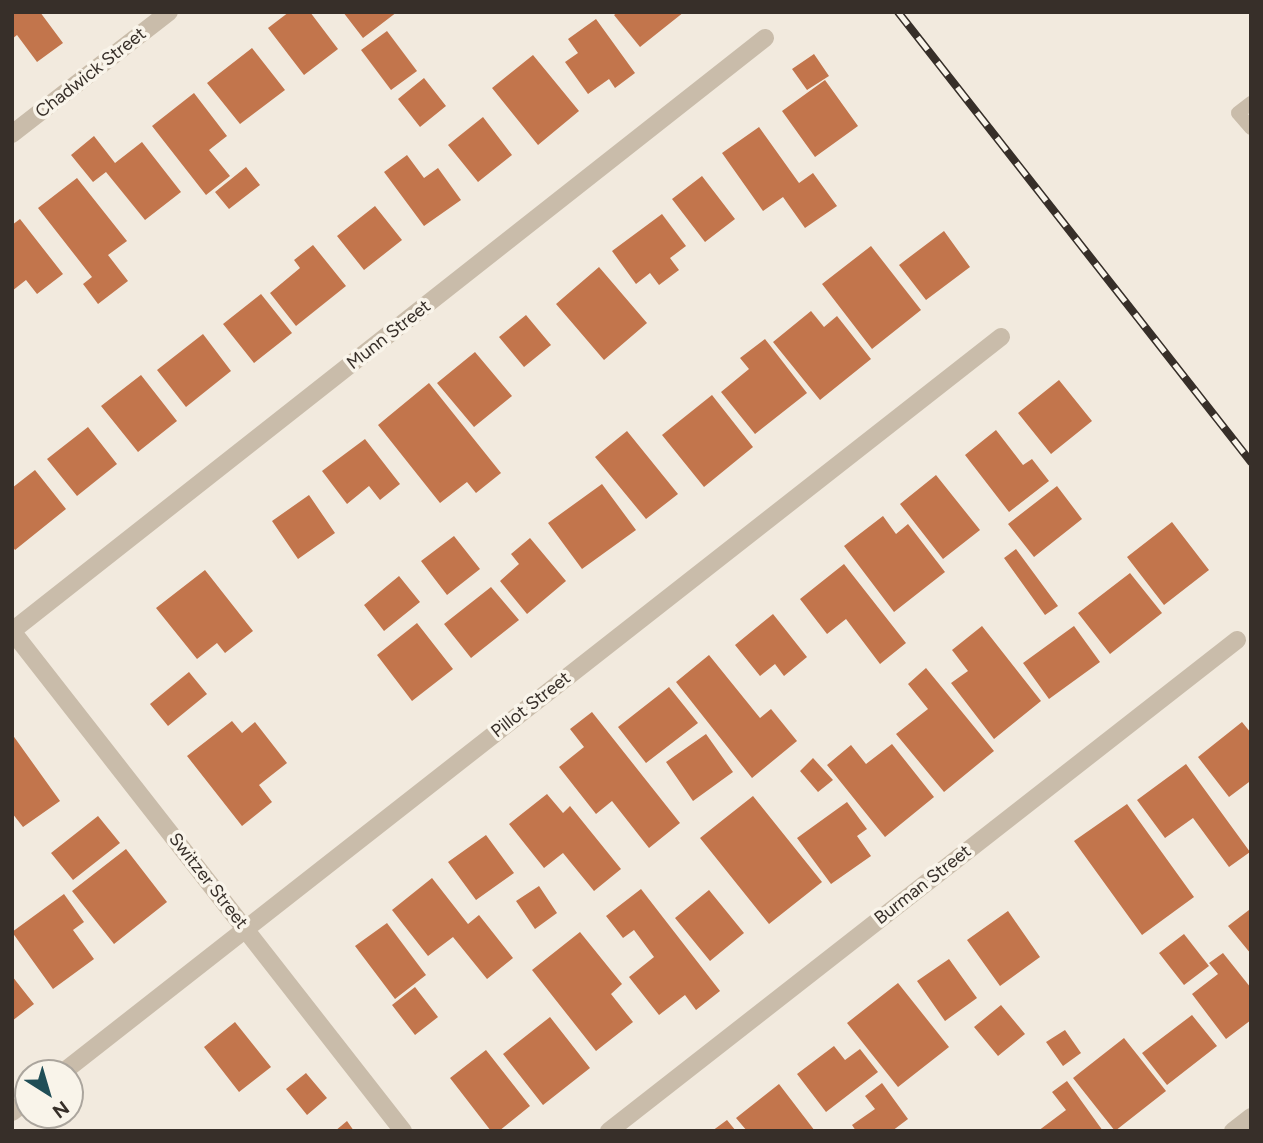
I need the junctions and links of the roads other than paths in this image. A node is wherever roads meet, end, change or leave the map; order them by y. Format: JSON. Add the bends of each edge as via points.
{"nodes":[{"id":1,"x":169,"y":12,"type":"edge"},
{"id":2,"x":765,"y":38,"type":"dead end"},
{"id":3,"x":1251,"y":103,"type":"edge"},
{"id":4,"x":1251,"y":128,"type":"edge"},
{"id":5,"x":12,"y":134,"type":"edge"},
{"id":6,"x":1001,"y":337,"type":"dead end"},
{"id":7,"x":12,"y":631,"type":"edge"},
{"id":8,"x":1237,"y":640,"type":"dead end"},
{"id":9,"x":246,"y":929,"type":"junction"},
{"id":10,"x":80,"y":1059,"type":"edge"},
{"id":11,"x":1251,"y":1116,"type":"edge"},
{"id":12,"x":404,"y":1131,"type":"edge"},
{"id":13,"x":609,"y":1131,"type":"edge"},
{"id":14,"x":1233,"y":1131,"type":"edge"}],
"edges":[{"from":1,"to":5,"type":"street","name":"Chadwick Street"},
{"from":2,"to":7,"type":"street","name":"Munn Street"},
{"from":3,"to":4,"type":"lane","via":[[1238,113]]},
{"from":6,"to":9,"type":"street","name":"Pillot Street"},
{"from":7,"to":9,"type":"street","name":"Switzer Street"},
{"from":8,"to":13,"type":"street","name":"Burman Street"},
{"from":9,"to":10,"type":"street","name":"Pillot Street"},
{"from":9,"to":12,"type":"street","name":"Switzer Street"},
{"from":11,"to":14,"type":"street"}]}
